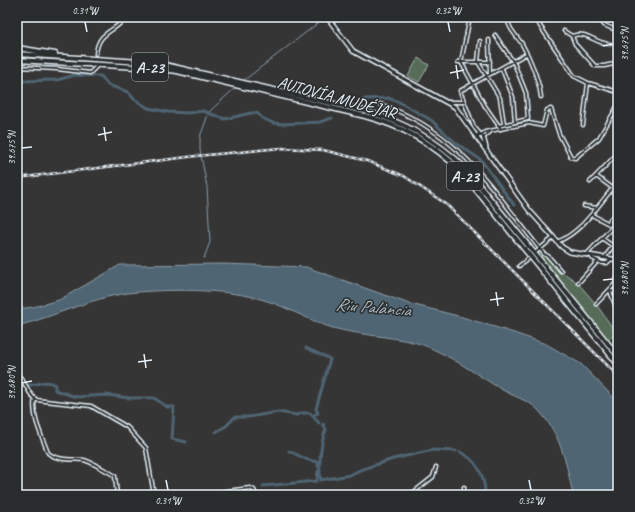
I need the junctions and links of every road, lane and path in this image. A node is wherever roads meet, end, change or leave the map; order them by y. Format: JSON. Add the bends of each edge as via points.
{"nodes":[{"id":1,"x":126,"y":17,"type":"edge"},
{"id":2,"x":327,"y":17,"type":"edge"},
{"id":3,"x":470,"y":17,"type":"edge"},
{"id":4,"x":507,"y":17,"type":"edge"},
{"id":5,"x":538,"y":17,"type":"edge"},
{"id":6,"x":599,"y":17,"type":"edge"},
{"id":7,"x":609,"y":17,"type":"edge"},
{"id":8,"x":618,"y":20,"type":"edge"},
{"id":9,"x":564,"y":31,"type":"dead end"},
{"id":10,"x":618,"y":31,"type":"edge"},
{"id":11,"x":495,"y":35,"type":"dead end"},
{"id":12,"x":572,"y":36,"type":"junction"},
{"id":13,"x":489,"y":40,"type":"dead end"},
{"id":14,"x":480,"y":41,"type":"dead end"},
{"id":15,"x":610,"y":44,"type":"dead end"},
{"id":16,"x":17,"y":48,"type":"edge"},
{"id":17,"x":17,"y":54,"type":"edge"},
{"id":18,"x":96,"y":54,"type":"dead end"},
{"id":19,"x":526,"y":54,"type":"junction"},
{"id":20,"x":85,"y":58,"type":"junction"},
{"id":21,"x":17,"y":61,"type":"edge"},
{"id":22,"x":460,"y":62,"type":"junction"},
{"id":23,"x":478,"y":62,"type":"junction"},
{"id":24,"x":490,"y":62,"type":"junction"},
{"id":25,"x":513,"y":62,"type":"junction"},
{"id":26,"x":618,"y":64,"type":"edge"},
{"id":27,"x":17,"y":67,"type":"edge"},
{"id":28,"x":96,"y":67,"type":"dead end"},
{"id":29,"x":502,"y":68,"type":"junction"},
{"id":30,"x":490,"y":74,"type":"junction"},
{"id":31,"x":486,"y":77,"type":"junction"},
{"id":32,"x":588,"y":83,"type":"junction"},
{"id":33,"x":472,"y":84,"type":"junction"},
{"id":34,"x":618,"y":92,"type":"edge"},
{"id":35,"x":541,"y":97,"type":"dead end"},
{"id":36,"x":445,"y":102,"type":"junction"},
{"id":37,"x":464,"y":102,"type":"junction"},
{"id":38,"x":380,"y":104,"type":"dead end"},
{"id":39,"x":618,"y":104,"type":"edge"},
{"id":40,"x":515,"y":122,"type":"junction"},
{"id":41,"x":504,"y":124,"type":"junction"},
{"id":42,"x":583,"y":125,"type":"dead end"},
{"id":43,"x":498,"y":126,"type":"junction"},
{"id":44,"x":501,"y":129,"type":"junction"},
{"id":45,"x":481,"y":137,"type":"junction"},
{"id":46,"x":618,"y":154,"type":"edge"},
{"id":47,"x":596,"y":176,"type":"junction"},
{"id":48,"x":590,"y":182,"type":"dead end"},
{"id":49,"x":618,"y":182,"type":"edge"},
{"id":50,"x":612,"y":189,"type":"junction"},
{"id":51,"x":618,"y":192,"type":"edge"},
{"id":52,"x":584,"y":206,"type":"dead end"},
{"id":53,"x":597,"y":208,"type":"junction"},
{"id":54,"x":618,"y":209,"type":"edge"},
{"id":55,"x":592,"y":215,"type":"junction"},
{"id":56,"x":613,"y":218,"type":"junction"},
{"id":57,"x":617,"y":221,"type":"edge"},
{"id":58,"x":609,"y":223,"type":"junction"},
{"id":59,"x":613,"y":226,"type":"junction"},
{"id":60,"x":553,"y":238,"type":"junction"},
{"id":61,"x":603,"y":239,"type":"junction"},
{"id":62,"x":618,"y":240,"type":"edge"},
{"id":63,"x":557,"y":242,"type":"junction"},
{"id":64,"x":613,"y":246,"type":"junction"},
{"id":65,"x":618,"y":248,"type":"edge"},
{"id":66,"x":540,"y":249,"type":"junction"},
{"id":67,"x":536,"y":252,"type":"dead end"},
{"id":68,"x":586,"y":255,"type":"junction"},
{"id":69,"x":592,"y":256,"type":"junction"},
{"id":70,"x":604,"y":258,"type":"junction"},
{"id":71,"x":528,"y":259,"type":"dead end"},
{"id":72,"x":611,"y":259,"type":"junction"},
{"id":73,"x":618,"y":260,"type":"edge"},
{"id":74,"x":597,"y":262,"type":"junction"},
{"id":75,"x":519,"y":266,"type":"dead end"},
{"id":76,"x":560,"y":271,"type":"dead end"},
{"id":77,"x":618,"y":276,"type":"edge"},
{"id":78,"x":578,"y":283,"type":"dead end"},
{"id":79,"x":610,"y":291,"type":"junction"},
{"id":80,"x":618,"y":292,"type":"edge"},
{"id":81,"x":596,"y":304,"type":"dead end"},
{"id":82,"x":618,"y":313,"type":"edge"},
{"id":83,"x":618,"y":356,"type":"edge"},
{"id":84,"x":618,"y":364,"type":"edge"},
{"id":85,"x":17,"y":374,"type":"edge"},
{"id":86,"x":35,"y":398,"type":"junction"},
{"id":87,"x":436,"y":467,"type":"dead end"},
{"id":88,"x":464,"y":487,"type":"dead end"},
{"id":89,"x":221,"y":494,"type":"edge"},
{"id":90,"x":117,"y":495,"type":"edge"},
{"id":91,"x":154,"y":495,"type":"edge"},
{"id":92,"x":214,"y":495,"type":"edge"},
{"id":93,"x":256,"y":495,"type":"edge"},
{"id":94,"x":410,"y":495,"type":"edge"},
{"id":95,"x":464,"y":495,"type":"edge"}],
"edges":[{"from":1,"to":18,"type":"street","via":[[99,40]]},
{"from":2,"to":36,"type":"street","via":[[348,46],[358,54]]},
{"from":3,"to":22,"type":"street"},
{"from":4,"to":19,"type":"street","via":[[508,24]]},
{"from":5,"to":32,"type":"street","via":[[540,26],[570,73]]},
{"from":6,"to":10,"type":"street","via":[[604,24]]},
{"from":7,"to":8,"type":"street"},
{"from":9,"to":12,"type":"street"},
{"from":11,"to":25,"type":"street"},
{"from":12,"to":15,"type":"street","via":[[584,34]]},
{"from":12,"to":26,"type":"street","via":[[575,44],[595,66]]},
{"from":13,"to":24,"type":"street"},
{"from":14,"to":23,"type":"street"},
{"from":16,"to":20,"type":"highway"},
{"from":17,"to":20,"type":"highway","name":"AUTOVÍA MUDÉJAR","number":"A-23"},
{"from":19,"to":25,"type":"street"},
{"from":19,"to":35,"type":"street"},
{"from":20,"to":83,"type":"highway","name":"AUTOVÍA MUDÉJAR","number":"A-23","via":[[156,63],[236,80],[384,116],[417,130],[434,140],[464,167]]},
{"from":21,"to":84,"type":"highway","name":"AUTOVÍA MUDÉJAR","number":"A-23","via":[[155,68],[246,87],[384,121],[415,135],[432,145],[461,171]]},
{"from":22,"to":23,"type":"street"},
{"from":22,"to":33,"type":"street"},
{"from":23,"to":24,"type":"street"},
{"from":23,"to":31,"type":"street"},
{"from":24,"to":30,"type":"street"},
{"from":25,"to":29,"type":"street"},
{"from":25,"to":40,"type":"street","via":[[526,93],[528,119]]},
{"from":27,"to":28,"type":"street","via":[[90,73]]},
{"from":29,"to":30,"type":"street"},
{"from":29,"to":40,"type":"street","via":[[513,96]]},
{"from":30,"to":31,"type":"street"},
{"from":31,"to":33,"type":"street"},
{"from":31,"to":41,"type":"street","via":[[500,98]]},
{"from":32,"to":34,"type":"street"},
{"from":32,"to":42,"type":"street"},
{"from":33,"to":37,"type":"street","via":[[460,91]]},
{"from":33,"to":43,"type":"street"},
{"from":36,"to":37,"type":"street"},
{"from":36,"to":45,"type":"street","via":[[459,112]]},
{"from":37,"to":45,"type":"street"},
{"from":38,"to":66,"type":"street","via":[[421,122],[463,154]]},
{"from":39,"to":44,"type":"street","via":[[599,138],[575,158],[571,157],[558,134],[551,109],[547,110],[543,126],[529,123]]},
{"from":40,"to":41,"type":"street"},
{"from":41,"to":43,"type":"street"},
{"from":43,"to":44,"type":"street"},
{"from":44,"to":45,"type":"street"},
{"from":45,"to":60,"type":"street","via":[[487,152]]},
{"from":46,"to":47,"type":"street"},
{"from":47,"to":48,"type":"street"},
{"from":47,"to":50,"type":"street"},
{"from":49,"to":50,"type":"street"},
{"from":50,"to":51,"type":"street"},
{"from":50,"to":53,"type":"street"},
{"from":52,"to":53,"type":"street"},
{"from":53,"to":55,"type":"street"},
{"from":54,"to":56,"type":"street"},
{"from":55,"to":58,"type":"street"},
{"from":55,"to":63,"type":"street","via":[[566,238]]},
{"from":56,"to":57,"type":"street"},
{"from":56,"to":58,"type":"street"},
{"from":57,"to":59,"type":"street"},
{"from":58,"to":59,"type":"street"},
{"from":59,"to":61,"type":"street"},
{"from":60,"to":63,"type":"street"},
{"from":60,"to":66,"type":"street"},
{"from":61,"to":64,"type":"street"},
{"from":61,"to":68,"type":"street"},
{"from":62,"to":64,"type":"street"},
{"from":63,"to":68,"type":"street","via":[[566,250]]},
{"from":64,"to":65,"type":"street"},
{"from":64,"to":70,"type":"street"},
{"from":66,"to":67,"type":"street"},
{"from":66,"to":76,"type":"street"},
{"from":68,"to":69,"type":"street"},
{"from":69,"to":70,"type":"street"},
{"from":69,"to":74,"type":"street"},
{"from":70,"to":72,"type":"street"},
{"from":71,"to":75,"type":"street"},
{"from":72,"to":73,"type":"street"},
{"from":72,"to":74,"type":"street","via":[[605,264]]},
{"from":74,"to":78,"type":"street"},
{"from":77,"to":79,"type":"street"},
{"from":79,"to":80,"type":"street"},
{"from":79,"to":81,"type":"street"},
{"from":79,"to":82,"type":"street"},
{"from":85,"to":86,"type":"street"},
{"from":86,"to":90,"type":"street","via":[[34,414],[48,453],[68,460],[85,460],[110,472],[115,476]]},
{"from":86,"to":91,"type":"street","via":[[90,406],[127,427],[146,448]]},
{"from":87,"to":94,"type":"street","via":[[433,477]]},
{"from":88,"to":95,"type":"street"},
{"from":89,"to":92,"type":"street"},
{"from":89,"to":93,"type":"street","via":[[250,488]]}]}
